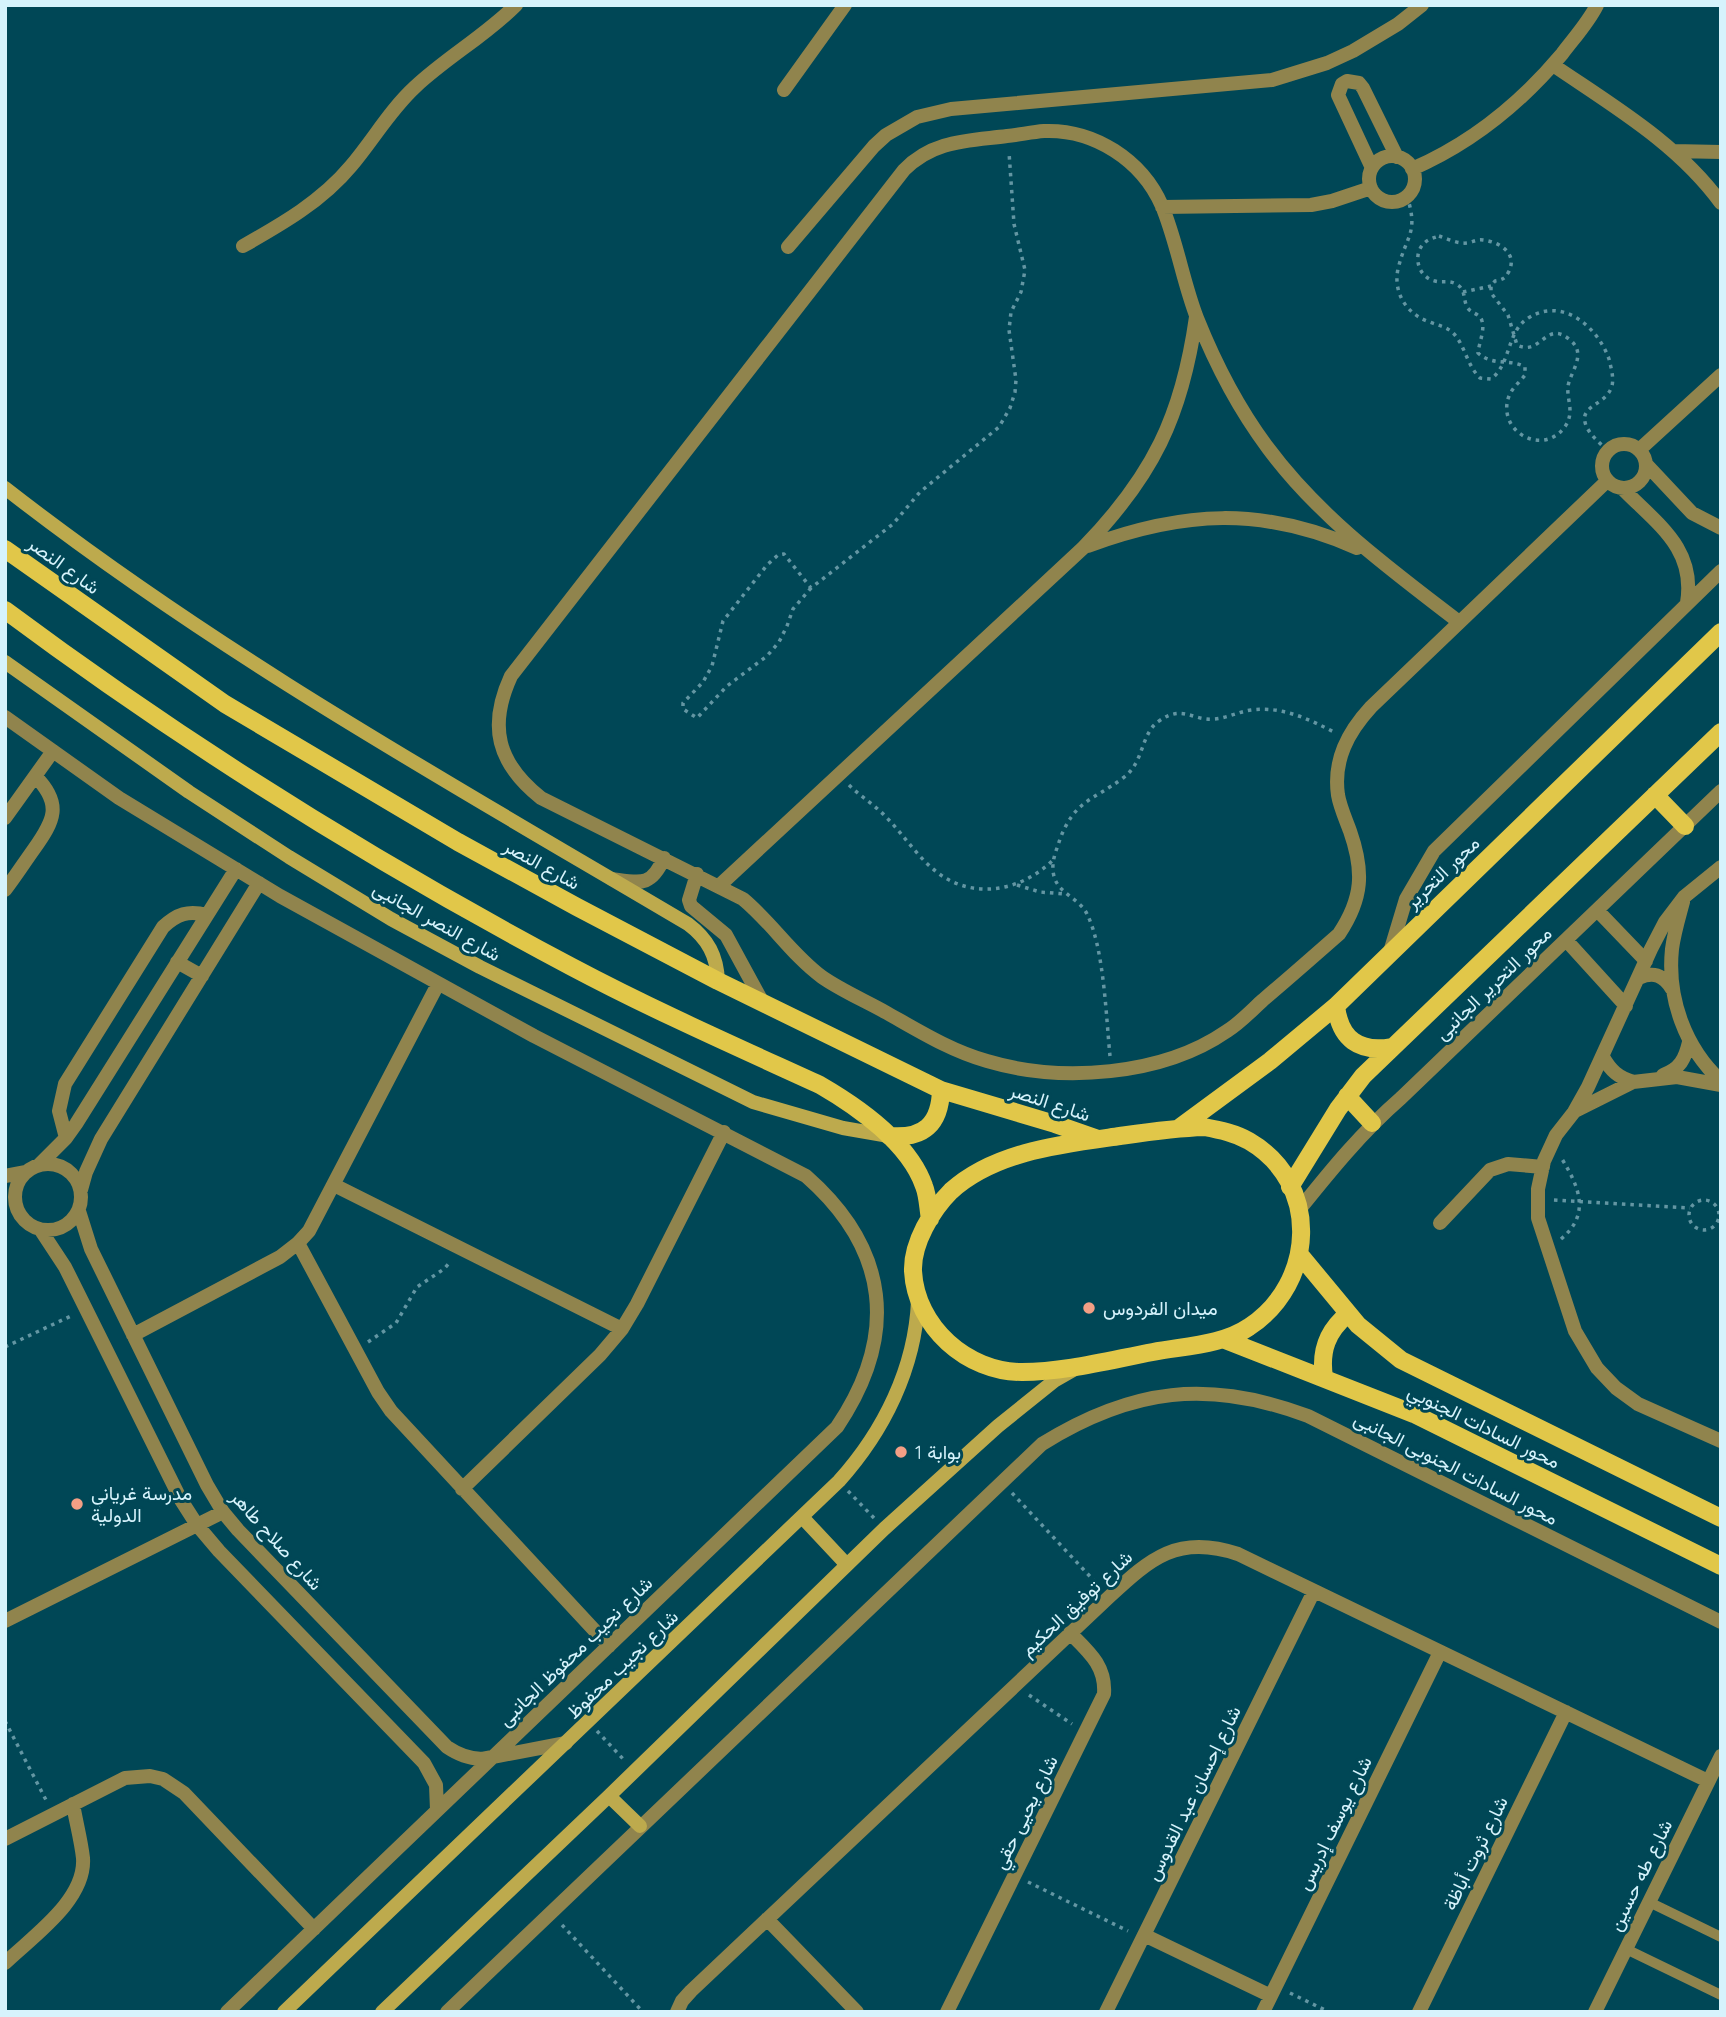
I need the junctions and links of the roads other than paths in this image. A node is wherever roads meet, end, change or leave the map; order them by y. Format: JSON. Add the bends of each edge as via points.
{"nodes":[{"id":1,"x":516,"y":5,"type":"edge"},
{"id":2,"x":845,"y":5,"type":"edge"},
{"id":3,"x":1422,"y":5,"type":"edge"},
{"id":4,"x":1597,"y":5,"type":"edge"},
{"id":5,"x":1553,"y":65,"type":"junction"},
{"id":6,"x":784,"y":90,"type":"dead end"},
{"id":7,"x":1673,"y":151,"type":"junction"},
{"id":8,"x":1721,"y":152,"type":"edge"},
{"id":9,"x":1396,"y":157,"type":"junction"},
{"id":10,"x":1372,"y":168,"type":"junction"},
{"id":11,"x":1412,"y":169,"type":"junction"},
{"id":12,"x":1371,"y":188,"type":"junction"},
{"id":13,"x":1721,"y":203,"type":"edge"},
{"id":14,"x":1163,"y":207,"type":"junction"},
{"id":15,"x":243,"y":246,"type":"dead end"},
{"id":16,"x":788,"y":247,"type":"dead end"},
{"id":17,"x":1196,"y":316,"type":"junction"},
{"id":18,"x":1721,"y":375,"type":"edge"},
{"id":19,"x":1642,"y":457,"type":"junction"},
{"id":20,"x":1607,"y":481,"type":"junction"},
{"id":21,"x":5,"y":488,"type":"edge"},
{"id":22,"x":1623,"y":489,"type":"junction"},
{"id":23,"x":1721,"y":528,"type":"edge"},
{"id":24,"x":1083,"y":548,"type":"junction"},
{"id":25,"x":5,"y":549,"type":"edge"},
{"id":26,"x":1371,"y":554,"type":"junction"},
{"id":27,"x":1721,"y":570,"type":"edge"},
{"id":28,"x":1687,"y":603,"type":"junction"},
{"id":29,"x":5,"y":610,"type":"edge"},
{"id":30,"x":1459,"y":622,"type":"junction"},
{"id":31,"x":1721,"y":632,"type":"edge"},
{"id":32,"x":5,"y":662,"type":"edge"},
{"id":33,"x":5,"y":717,"type":"edge"},
{"id":34,"x":1721,"y":732,"type":"edge"},
{"id":35,"x":53,"y":751,"type":"junction"},
{"id":36,"x":35,"y":776,"type":"junction"},
{"id":37,"x":1721,"y":791,"type":"edge"},
{"id":38,"x":1655,"y":795,"type":"junction"},
{"id":39,"x":5,"y":818,"type":"edge"},
{"id":40,"x":1685,"y":826,"type":"junction"},
{"id":41,"x":664,"y":858,"type":"junction"},
{"id":42,"x":1721,"y":867,"type":"edge"},
{"id":43,"x":236,"y":869,"type":"junction"},
{"id":44,"x":697,"y":874,"type":"junction"},
{"id":45,"x":612,"y":879,"type":"junction"},
{"id":46,"x":259,"y":883,"type":"junction"},
{"id":47,"x":720,"y":885,"type":"junction"},
{"id":48,"x":5,"y":890,"type":"edge"},
{"id":49,"x":1684,"y":897,"type":"junction"},
{"id":50,"x":1597,"y":910,"type":"junction"},
{"id":51,"x":207,"y":915,"type":"junction"},
{"id":52,"x":1566,"y":940,"type":"junction"},
{"id":53,"x":1390,"y":952,"type":"junction"},
{"id":54,"x":1646,"y":961,"type":"junction"},
{"id":55,"x":177,"y":962,"type":"junction"},
{"id":56,"x":202,"y":976,"type":"junction"},
{"id":57,"x":1639,"y":978,"type":"junction"},
{"id":58,"x":718,"y":981,"type":"junction"},
{"id":59,"x":439,"y":984,"type":"junction"},
{"id":60,"x":1672,"y":989,"type":"junction"},
{"id":61,"x":763,"y":1003,"type":"junction"},
{"id":62,"x":1336,"y":1006,"type":"junction"},
{"id":63,"x":1626,"y":1006,"type":"junction"},
{"id":64,"x":1689,"y":1042,"type":"junction"},
{"id":65,"x":1392,"y":1047,"type":"junction"},
{"id":66,"x":1603,"y":1057,"type":"junction"},
{"id":67,"x":1659,"y":1077,"type":"junction"},
{"id":68,"x":1633,"y":1082,"type":"junction"},
{"id":69,"x":1721,"y":1083,"type":"edge"},
{"id":70,"x":941,"y":1090,"type":"junction"},
{"id":71,"x":1348,"y":1096,"type":"junction"},
{"id":72,"x":1574,"y":1112,"type":"junction"},
{"id":73,"x":1371,"y":1123,"type":"junction"},
{"id":74,"x":1179,"y":1128,"type":"junction"},
{"id":75,"x":724,"y":1132,"type":"junction"},
{"id":76,"x":890,"y":1136,"type":"junction"},
{"id":77,"x":66,"y":1138,"type":"junction"},
{"id":78,"x":1098,"y":1139,"type":"junction"},
{"id":79,"x":1543,"y":1167,"type":"junction"},
{"id":80,"x":33,"y":1169,"type":"junction"},
{"id":81,"x":5,"y":1176,"type":"edge"},
{"id":82,"x":334,"y":1185,"type":"junction"},
{"id":83,"x":1290,"y":1186,"type":"junction"},
{"id":84,"x":81,"y":1190,"type":"junction"},
{"id":85,"x":1299,"y":1210,"type":"junction"},
{"id":86,"x":79,"y":1211,"type":"junction"},
{"id":87,"x":5,"y":1212,"type":"edge"},
{"id":88,"x":930,"y":1219,"type":"junction"},
{"id":89,"x":24,"y":1220,"type":"junction"},
{"id":90,"x":1440,"y":1223,"type":"dead end"},
{"id":91,"x":40,"y":1229,"type":"junction"},
{"id":92,"x":298,"y":1243,"type":"junction"},
{"id":93,"x":1300,"y":1255,"type":"junction"},
{"id":94,"x":919,"y":1301,"type":"junction"},
{"id":95,"x":1348,"y":1314,"type":"junction"},
{"id":96,"x":622,"y":1329,"type":"junction"},
{"id":97,"x":133,"y":1335,"type":"junction"},
{"id":98,"x":1223,"y":1339,"type":"junction"},
{"id":99,"x":1082,"y":1365,"type":"junction"},
{"id":100,"x":1324,"y":1377,"type":"junction"},
{"id":101,"x":1721,"y":1441,"type":"edge"},
{"id":102,"x":462,"y":1489,"type":"junction"},
{"id":103,"x":223,"y":1512,"type":"junction"},
{"id":104,"x":803,"y":1518,"type":"junction"},
{"id":105,"x":1721,"y":1518,"type":"edge"},
{"id":106,"x":197,"y":1525,"type":"junction"},
{"id":107,"x":847,"y":1565,"type":"junction"},
{"id":108,"x":1721,"y":1566,"type":"edge"},
{"id":109,"x":1314,"y":1591,"type":"junction"},
{"id":110,"x":5,"y":1621,"type":"edge"},
{"id":111,"x":1721,"y":1622,"type":"edge"},
{"id":112,"x":1070,"y":1633,"type":"junction"},
{"id":113,"x":609,"y":1646,"type":"junction"},
{"id":114,"x":1440,"y":1652,"type":"junction"},
{"id":115,"x":1566,"y":1712,"type":"junction"},
{"id":116,"x":566,"y":1744,"type":"junction"},
{"id":117,"x":494,"y":1756,"type":"junction"},
{"id":118,"x":1721,"y":1756,"type":"edge"},
{"id":119,"x":1709,"y":1781,"type":"junction"},
{"id":120,"x":609,"y":1796,"type":"junction"},
{"id":121,"x":73,"y":1804,"type":"junction"},
{"id":122,"x":437,"y":1810,"type":"junction"},
{"id":123,"x":640,"y":1826,"type":"junction"},
{"id":124,"x":5,"y":1839,"type":"edge"},
{"id":125,"x":1649,"y":1902,"type":"junction"},
{"id":126,"x":767,"y":1919,"type":"junction"},
{"id":127,"x":314,"y":1929,"type":"junction"},
{"id":128,"x":1143,"y":1937,"type":"junction"},
{"id":129,"x":1721,"y":1937,"type":"edge"},
{"id":130,"x":1626,"y":1949,"type":"junction"},
{"id":131,"x":5,"y":1963,"type":"edge"},
{"id":132,"x":1273,"y":1991,"type":"junction"},
{"id":133,"x":1721,"y":1995,"type":"edge"},
{"id":134,"x":227,"y":2012,"type":"edge"},
{"id":135,"x":284,"y":2012,"type":"edge"},
{"id":136,"x":382,"y":2012,"type":"edge"},
{"id":137,"x":447,"y":2012,"type":"edge"},
{"id":138,"x":677,"y":2012,"type":"edge"},
{"id":139,"x":857,"y":2012,"type":"edge"},
{"id":140,"x":947,"y":2012,"type":"edge"},
{"id":141,"x":1106,"y":2012,"type":"edge"},
{"id":142,"x":1263,"y":2012,"type":"edge"},
{"id":143,"x":1419,"y":2012,"type":"edge"},
{"id":144,"x":1595,"y":2012,"type":"edge"}],
"edges":[{"from":1,"to":15,"type":"street","via":[[417,85],[322,194],[288,221]]},
{"from":2,"to":6,"type":"street"},
{"from":3,"to":16,"type":"street","via":[[1353,51],[1272,80],[951,109],[916,117],[874,146]]},
{"from":4,"to":5,"type":"street"},
{"from":5,"to":7,"type":"street"},
{"from":5,"to":11,"type":"street","via":[[1489,126]]},
{"from":7,"to":8,"type":"street"},
{"from":7,"to":13,"type":"street"},
{"from":9,"to":10,"type":"street","via":[[1382,159]]},
{"from":9,"to":10,"type":"street","via":[[1363,88],[1347,81],[1338,96]]},
{"from":9,"to":11,"type":"street"},
{"from":10,"to":12,"type":"street"},
{"from":11,"to":12,"type":"street","via":[[1414,184],[1407,196],[1387,202]]},
{"from":12,"to":14,"type":"street","via":[[1311,205]]},
{"from":14,"to":17,"type":"street"},
{"from":14,"to":41,"type":"street","via":[[1140,171],[1124,157],[1106,145],[1065,132],[945,144],[916,158],[511,676],[498,720],[500,743],[522,783],[541,798]]},
{"from":17,"to":24,"type":"street","via":[[1190,360],[1162,443],[1114,516]]},
{"from":17,"to":26,"type":"street","via":[[1239,405],[1267,447],[1298,486]]},
{"from":18,"to":19,"type":"street"},
{"from":19,"to":20,"type":"street","via":[[1625,444],[1617,445],[1602,462]]},
{"from":19,"to":22,"type":"street","via":[[1643,478]]},
{"from":19,"to":23,"type":"street","via":[[1692,513]]},
{"from":20,"to":22,"type":"street"},
{"from":20,"to":30,"type":"street"},
{"from":21,"to":45,"type":"street","via":[[232,650]]},
{"from":22,"to":28,"type":"street","via":[[1683,556],[1689,579]]},
{"from":24,"to":26,"type":"street","via":[[1165,522],[1207,517],[1292,525]]},
{"from":24,"to":47,"type":"street"},
{"from":25,"to":58,"type":"main road","name":"شارع النصر","via":[[225,704],[458,842]]},
{"from":26,"to":30,"type":"street"},
{"from":27,"to":28,"type":"street"},
{"from":28,"to":53,"type":"street","via":[[1434,851],[1406,899]]},
{"from":29,"to":76,"type":"main road","via":[[194,744],[381,861],[574,968],[820,1085]]},
{"from":30,"to":47,"type":"street","via":[[1371,707],[1343,748],[1337,772],[1338,797],[1360,872],[1351,915],[1339,934],[1227,1032],[1190,1050],[1112,1071],[1069,1074],[986,1061],[948,1046],[823,977],[762,914]]},
{"from":31,"to":53,"type":"main road","name":"محور التحرير"},
{"from":32,"to":76,"type":"street","name":"شارع النصر الجانبى","via":[[278,850],[480,967],[753,1102],[843,1128]]},
{"from":33,"to":35,"type":"street","name":"شارع نجيب محفوظ الجانبى"},
{"from":34,"to":38,"type":"main road"},
{"from":35,"to":36,"type":"street"},
{"from":35,"to":43,"type":"street","name":"شارع نجيب محفوظ الجانبى","via":[[118,798]]},
{"from":36,"to":39,"type":"street"},
{"from":36,"to":48,"type":"street","via":[[51,799],[50,826]]},
{"from":37,"to":40,"type":"street","name":"محور التحرير الجانبى"},
{"from":38,"to":40,"type":"main road"},
{"from":38,"to":65,"type":"main road"},
{"from":40,"to":50,"type":"street","name":"محور التحرير الجانبى"},
{"from":41,"to":44,"type":"street"},
{"from":41,"to":45,"type":"street","via":[[651,880]]},
{"from":42,"to":49,"type":"street"},
{"from":43,"to":46,"type":"street","name":"شارع نجيب محفوظ الجانبى"},
{"from":43,"to":51,"type":"street"},
{"from":44,"to":47,"type":"street"},
{"from":44,"to":61,"type":"street","via":[[691,906],[726,935]]},
{"from":45,"to":58,"type":"street","via":[[699,932],[714,955]]},
{"from":46,"to":56,"type":"street"},
{"from":46,"to":59,"type":"street","name":"شارع نجيب محفوظ الجانبى"},
{"from":49,"to":54,"type":"street","via":[[1665,922]]},
{"from":49,"to":60,"type":"street","via":[[1672,949]]},
{"from":50,"to":52,"type":"street","name":"محور التحرير الجانبى"},
{"from":50,"to":54,"type":"street"},
{"from":51,"to":55,"type":"street"},
{"from":51,"to":77,"type":"street","via":[[183,913],[156,939],[65,1084],[59,1111]]},
{"from":52,"to":63,"type":"street"},
{"from":52,"to":73,"type":"street","name":"محور التحرير الجانبى"},
{"from":53,"to":62,"type":"main road","name":"محور التحرير"},
{"from":54,"to":57,"type":"street"},
{"from":55,"to":56,"type":"street"},
{"from":55,"to":77,"type":"street"},
{"from":56,"to":84,"type":"street","via":[[101,1139]]},
{"from":57,"to":60,"type":"street","via":[[1658,975]]},
{"from":57,"to":63,"type":"street"},
{"from":58,"to":61,"type":"main road","name":"شارع النصر"},
{"from":59,"to":75,"type":"street","name":"شارع نجيب محفوظ الجانبى"},
{"from":59,"to":82,"type":"street"},
{"from":60,"to":64,"type":"street"},
{"from":61,"to":70,"type":"main road","name":"شارع النصر"},
{"from":62,"to":65,"type":"main road","via":[[1343,1032],[1353,1041],[1365,1048]]},
{"from":62,"to":74,"type":"main road","name":"محور التحرير"},
{"from":63,"to":66,"type":"street"},
{"from":64,"to":67,"type":"street","via":[[1685,1059],[1674,1071]]},
{"from":64,"to":69,"type":"street"},
{"from":65,"to":71,"type":"main road"},
{"from":66,"to":68,"type":"street","via":[[1610,1069]]},
{"from":66,"to":72,"type":"street"},
{"from":67,"to":68,"type":"street"},
{"from":67,"to":69,"type":"street"},
{"from":68,"to":72,"type":"street"},
{"from":70,"to":76,"type":"main road","via":[[934,1121],[922,1132],[906,1138]]},
{"from":70,"to":78,"type":"main road","name":"شارع النصر"},
{"from":71,"to":73,"type":"main road"},
{"from":71,"to":83,"type":"main road"},
{"from":72,"to":79,"type":"street"},
{"from":73,"to":85,"type":"street","name":"محور التحرير الجانبى"},
{"from":74,"to":78,"type":"main road"},
{"from":74,"to":83,"type":"main road","via":[[1204,1127],[1249,1142],[1269,1156]]},
{"from":75,"to":96,"type":"street"},
{"from":75,"to":113,"type":"street","name":"شارع نجيب محفوظ الجانبى","via":[[806,1176],[849,1221],[874,1280],[875,1342],[855,1401],[837,1427]]},
{"from":76,"to":88,"type":"main road","via":[[914,1166],[924,1187]]},
{"from":77,"to":80,"type":"street"},
{"from":78,"to":88,"type":"main road","via":[[1000,1161],[950,1192]]},
{"from":79,"to":90,"type":"street","via":[[1508,1164],[1490,1170]]},
{"from":79,"to":101,"type":"street","via":[[1538,1218],[1575,1331],[1597,1368],[1638,1404]]},
{"from":80,"to":81,"type":"street"},
{"from":80,"to":84,"type":"street","via":[[61,1166]]},
{"from":80,"to":89,"type":"street","via":[[15,1195]]},
{"from":82,"to":92,"type":"street"},
{"from":82,"to":96,"type":"street"},
{"from":83,"to":85,"type":"main road"},
{"from":84,"to":86,"type":"street"},
{"from":85,"to":93,"type":"main road"},
{"from":86,"to":91,"type":"street","via":[[67,1225]]},
{"from":86,"to":97,"type":"street","name":"شارع صلاح طاهر","via":[[85,1237]]},
{"from":87,"to":89,"type":"street"},
{"from":88,"to":94,"type":"main road","via":[[919,1239],[913,1268]]},
{"from":89,"to":91,"type":"street"},
{"from":91,"to":106,"type":"street","via":[[65,1267]]},
{"from":92,"to":97,"type":"street"},
{"from":92,"to":102,"type":"street","via":[[391,1411]]},
{"from":93,"to":95,"type":"main road","name":"محور السادات الجنوبي"},
{"from":93,"to":98,"type":"main road","via":[[1290,1284],[1272,1308],[1248,1328]]},
{"from":94,"to":99,"type":"main road","via":[[946,1342],[987,1367],[1035,1372]]},
{"from":94,"to":104,"type":"street","name":"شارع نجيب محفوظ","via":[[917,1330],[894,1400],[855,1465]]},
{"from":95,"to":100,"type":"main road","via":[[1333,1328],[1324,1347]]},
{"from":95,"to":105,"type":"main road","name":"محور السادات الجنوبي","via":[[1401,1360]]},
{"from":96,"to":102,"type":"street"},
{"from":97,"to":103,"type":"street","name":"شارع صلاح طاهر"},
{"from":98,"to":99,"type":"main road"},
{"from":98,"to":100,"type":"main road","name":"محور السادات الجنوبي"},
{"from":99,"to":107,"type":"street","via":[[1054,1381],[998,1426]]},
{"from":100,"to":108,"type":"main road","name":"محور السادات الجنوبي","via":[[1413,1414]]},
{"from":102,"to":113,"type":"street"},
{"from":103,"to":106,"type":"street"},
{"from":103,"to":117,"type":"street","name":"شارع صلاح طاهر","via":[[447,1747],[469,1759]]},
{"from":104,"to":107,"type":"street"},
{"from":104,"to":116,"type":"street","name":"شارع نجيب محفوظ"},
{"from":106,"to":110,"type":"street"},
{"from":106,"to":122,"type":"street","via":[[424,1763],[436,1785]]},
{"from":107,"to":120,"type":"street"},
{"from":109,"to":112,"type":"street","name":"شارع توفيق الحكيم","via":[[1238,1554],[1197,1546],[1176,1549],[1140,1568]]},
{"from":109,"to":114,"type":"street","name":"شارع توفيق الحكيم"},
{"from":109,"to":128,"type":"street","name":"شارع إحسان عبد القدوس"},
{"from":111,"to":123,"type":"street","name":"محور السادات الجنوبى الجانبى","via":[[1308,1416],[1251,1398],[1192,1393],[1162,1396],[1120,1406],[1042,1444]]},
{"from":112,"to":126,"type":"street","name":"شارع توفيق الحكيم"},
{"from":112,"to":140,"type":"street","name":"شارع يحيى حقي","via":[[1095,1658],[1105,1681],[1104,1694]]},
{"from":113,"to":117,"type":"street","name":"شارع نجيب محفوظ الجانبى"},
{"from":114,"to":115,"type":"street","name":"شارع توفيق الحكيم"},
{"from":114,"to":132,"type":"street","name":"شارع يوسف إدريس"},
{"from":115,"to":119,"type":"street","name":"شارع توفيق الحكيم"},
{"from":115,"to":143,"type":"street","name":"شارع ثروت أباظة"},
{"from":116,"to":117,"type":"street","name":"شارع صلاح طاهر"},
{"from":116,"to":135,"type":"street","name":"شارع نجيب محفوظ"},
{"from":117,"to":122,"type":"street","name":"شارع نجيب محفوظ الجانبى"},
{"from":118,"to":119,"type":"street","name":"شارع طه حسين"},
{"from":119,"to":125,"type":"street","name":"شارع طه حسين"},
{"from":120,"to":123,"type":"street"},
{"from":120,"to":136,"type":"street"},
{"from":121,"to":124,"type":"street"},
{"from":121,"to":127,"type":"street","via":[[125,1778],[163,1779],[184,1793]]},
{"from":121,"to":131,"type":"street","via":[[83,1858],[79,1886]]},
{"from":122,"to":127,"type":"street","name":"شارع نجيب محفوظ الجانبى"},
{"from":123,"to":137,"type":"street"},
{"from":125,"to":129,"type":"lane"},
{"from":125,"to":130,"type":"street","name":"شارع طه حسين"},
{"from":126,"to":138,"type":"street","name":"شارع توفيق الحكيم","via":[[691,1991]]},
{"from":126,"to":139,"type":"street"},
{"from":127,"to":134,"type":"street","name":"شارع نجيب محفوظ الجانبى"},
{"from":128,"to":132,"type":"street"},
{"from":128,"to":141,"type":"street","name":"شارع إحسان عبد القدوس"},
{"from":130,"to":133,"type":"lane"},
{"from":130,"to":144,"type":"street","name":"شارع طه حسين"},
{"from":132,"to":142,"type":"street","name":"شارع يوسف إدريس"}]}
